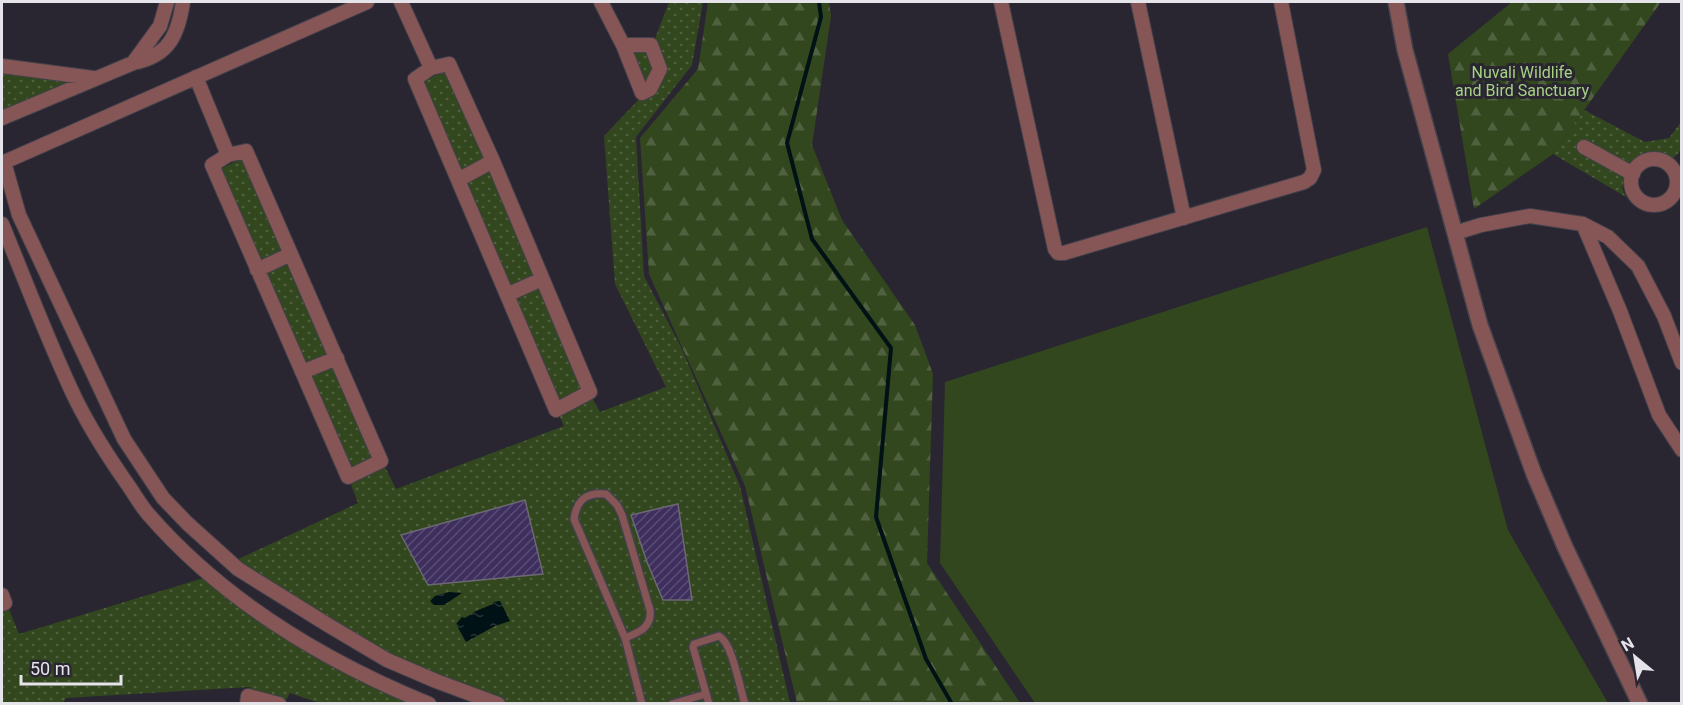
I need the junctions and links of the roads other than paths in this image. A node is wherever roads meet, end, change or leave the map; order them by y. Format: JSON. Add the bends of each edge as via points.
{"nodes":[{"id":1,"x":167,"y":2,"type":"edge"},
{"id":2,"x":183,"y":2,"type":"edge"},
{"id":3,"x":367,"y":2,"type":"edge"},
{"id":4,"x":401,"y":2,"type":"edge"},
{"id":5,"x":601,"y":2,"type":"edge"},
{"id":6,"x":1001,"y":2,"type":"edge"},
{"id":7,"x":1138,"y":2,"type":"edge"},
{"id":8,"x":1281,"y":2,"type":"edge"},
{"id":9,"x":1396,"y":2,"type":"edge"},
{"id":10,"x":622,"y":45,"type":"dead end"},
{"id":11,"x":133,"y":63,"type":"junction"},
{"id":12,"x":2,"y":66,"type":"edge"},
{"id":13,"x":431,"y":69,"type":"junction"},
{"id":14,"x":196,"y":77,"type":"junction"},
{"id":15,"x":95,"y":78,"type":"junction"},
{"id":16,"x":2,"y":118,"type":"edge"},
{"id":17,"x":1584,"y":147,"type":"dead end"},
{"id":18,"x":228,"y":155,"type":"junction"},
{"id":19,"x":493,"y":161,"type":"junction"},
{"id":20,"x":3,"y":163,"type":"edge"},
{"id":21,"x":1677,"y":165,"type":"edge"},
{"id":22,"x":1633,"y":174,"type":"junction"},
{"id":23,"x":458,"y":180,"type":"junction"},
{"id":24,"x":19,"y":215,"type":"junction"},
{"id":25,"x":1184,"y":218,"type":"junction"},
{"id":26,"x":2,"y":224,"type":"edge"},
{"id":27,"x":1584,"y":224,"type":"junction"},
{"id":28,"x":1455,"y":233,"type":"junction"},
{"id":29,"x":291,"y":254,"type":"junction"},
{"id":30,"x":257,"y":270,"type":"junction"},
{"id":31,"x":542,"y":279,"type":"junction"},
{"id":32,"x":507,"y":295,"type":"junction"},
{"id":33,"x":337,"y":358,"type":"junction"},
{"id":34,"x":1682,"y":363,"type":"edge"},
{"id":35,"x":302,"y":372,"type":"junction"},
{"id":36,"x":1682,"y":450,"type":"edge"},
{"id":37,"x":238,"y":569,"type":"junction"},
{"id":38,"x":218,"y":582,"type":"junction"},
{"id":39,"x":2,"y":595,"type":"edge"},
{"id":40,"x":2,"y":604,"type":"edge"},
{"id":41,"x":626,"y":638,"type":"junction"},
{"id":42,"x":706,"y":694,"type":"junction"},
{"id":43,"x":708,"y":703,"type":"edge"},
{"id":44,"x":247,"y":704,"type":"edge"},
{"id":45,"x":279,"y":704,"type":"edge"},
{"id":46,"x":429,"y":704,"type":"edge"},
{"id":47,"x":498,"y":704,"type":"edge"},
{"id":48,"x":642,"y":704,"type":"edge"},
{"id":49,"x":672,"y":704,"type":"edge"},
{"id":50,"x":744,"y":704,"type":"edge"},
{"id":51,"x":1640,"y":704,"type":"edge"}],
"edges":[{"from":1,"to":11,"type":"street","via":[[160,26]]},
{"from":2,"to":11,"type":"street","via":[[170,43],[154,57]]},
{"from":3,"to":14,"type":"street"},
{"from":4,"to":13,"type":"street"},
{"from":5,"to":10,"type":"street"},
{"from":6,"to":25,"type":"street","via":[[1058,253]]},
{"from":7,"to":25,"type":"street"},
{"from":8,"to":25,"type":"street","via":[[1314,170],[1304,182]]},
{"from":9,"to":28,"type":"street","via":[[1405,50]]},
{"from":11,"to":15,"type":"street"},
{"from":12,"to":15,"type":"street"},
{"from":13,"to":19,"type":"street","via":[[448,64]]},
{"from":13,"to":23,"type":"street","via":[[415,79]]},
{"from":14,"to":18,"type":"street"},
{"from":14,"to":20,"type":"street"},
{"from":15,"to":16,"type":"street"},
{"from":17,"to":22,"type":"street"},
{"from":18,"to":29,"type":"street","via":[[246,151]]},
{"from":18,"to":30,"type":"street","via":[[212,165]]},
{"from":19,"to":23,"type":"street"},
{"from":19,"to":31,"type":"street"},
{"from":20,"to":24,"type":"street"},
{"from":21,"to":22,"type":"street","via":[[1655,159],[1642,163]]},
{"from":21,"to":22,"type":"street","via":[[1675,191],[1671,198],[1657,204],[1636,196]]},
{"from":23,"to":32,"type":"street"},
{"from":24,"to":26,"type":"street"},
{"from":24,"to":37,"type":"street","via":[[124,439],[163,498]]},
{"from":26,"to":38,"type":"street","via":[[76,400],[107,454],[148,513]]},
{"from":27,"to":28,"type":"street","via":[[1530,216]]},
{"from":27,"to":34,"type":"street","via":[[1608,237],[1638,266],[1664,316]]},
{"from":27,"to":36,"type":"street","via":[[1659,415]]},
{"from":28,"to":51,"type":"street","via":[[1480,325],[1534,474]]},
{"from":29,"to":30,"type":"street"},
{"from":29,"to":33,"type":"street"},
{"from":30,"to":35,"type":"street"},
{"from":31,"to":32,"type":"street"},
{"from":31,"to":32,"type":"street","via":[[590,392],[556,410]]},
{"from":33,"to":35,"type":"street"},
{"from":33,"to":35,"type":"street","via":[[381,461],[348,477]]},
{"from":37,"to":38,"type":"street"},
{"from":37,"to":47,"type":"street","via":[[387,660]]},
{"from":38,"to":46,"type":"street","via":[[306,644],[358,673]]},
{"from":39,"to":40,"type":"street"},
{"from":41,"to":41,"type":"lane","via":[[574,519],[578,503],[591,494],[606,494],[617,505],[650,610],[650,623]]},
{"from":41,"to":48,"type":"lane"},
{"from":42,"to":43,"type":"lane"},
{"from":42,"to":49,"type":"lane"},
{"from":42,"to":50,"type":"lane","via":[[693,647],[719,636],[728,648]]},
{"from":44,"to":45,"type":"street","via":[[248,696]]}]}
